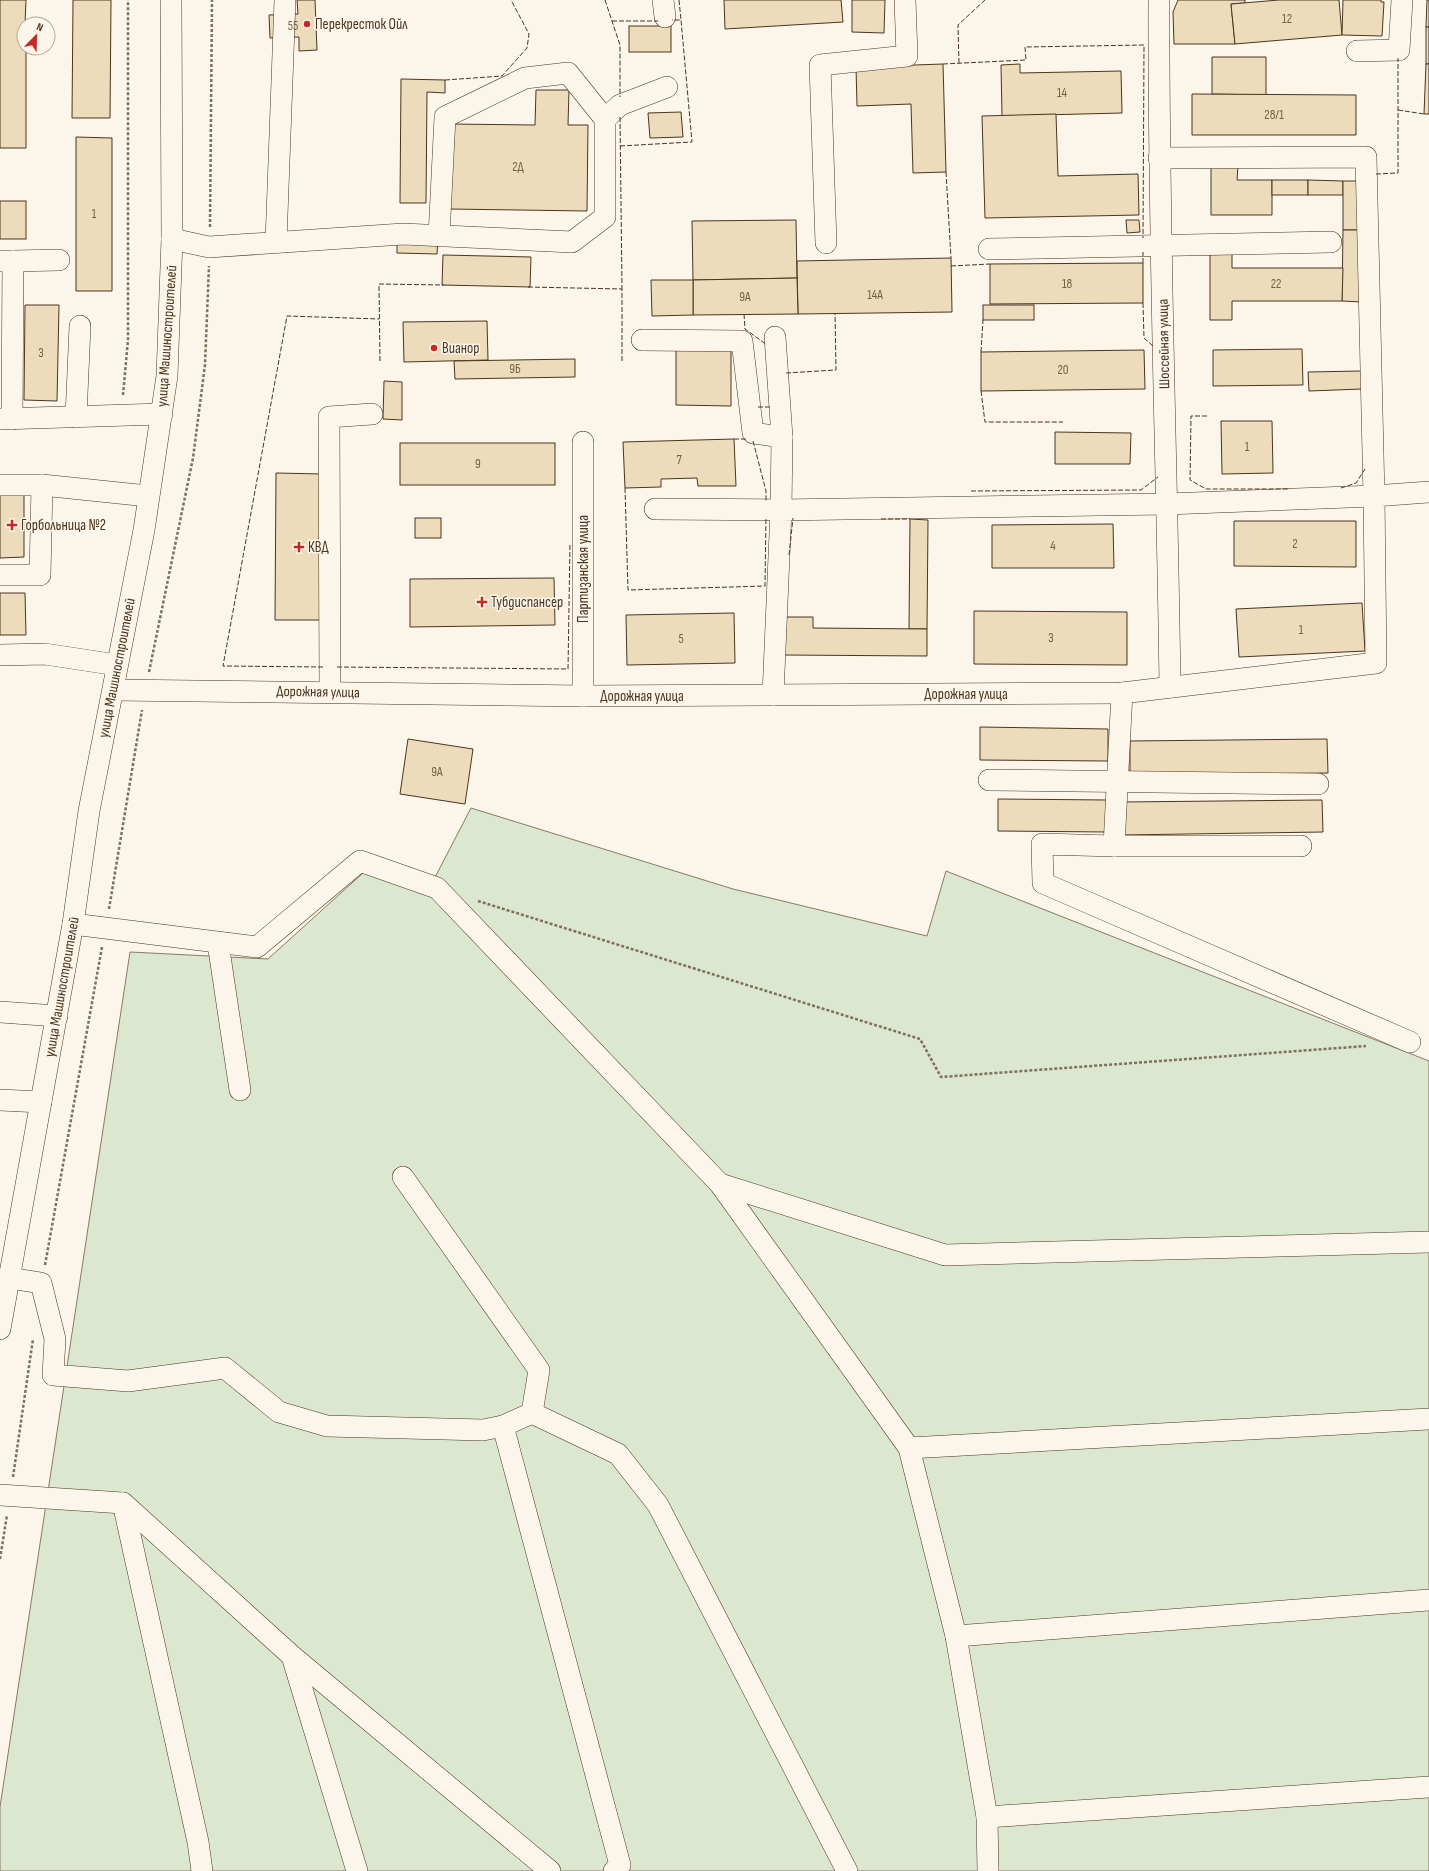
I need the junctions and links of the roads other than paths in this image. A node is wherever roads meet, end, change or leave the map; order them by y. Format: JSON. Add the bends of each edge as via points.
{"nodes":[{"id":1,"x":171,"y":0,"type":"edge"},
{"id":2,"x":285,"y":0,"type":"edge"},
{"id":3,"x":905,"y":0,"type":"edge"},
{"id":4,"x":1159,"y":0,"type":"edge"},
{"id":5,"x":1402,"y":0,"type":"edge"},
{"id":6,"x":1357,"y":51,"type":"dead end"},
{"id":7,"x":667,"y":87,"type":"dead end"},
{"id":8,"x":606,"y":119,"type":"junction"},
{"id":9,"x":1159,"y":158,"type":"junction"},
{"id":10,"x":439,"y":236,"type":"junction"},
{"id":11,"x":172,"y":239,"type":"junction"},
{"id":12,"x":276,"y":242,"type":"junction"},
{"id":13,"x":1331,"y":242,"type":"dead end"},
{"id":14,"x":826,"y":243,"type":"dead end"},
{"id":15,"x":1162,"y":245,"type":"junction"},
{"id":16,"x":989,"y":249,"type":"dead end"},
{"id":17,"x":58,"y":260,"type":"dead end"},
{"id":18,"x":6,"y":261,"type":"edge"},
{"id":19,"x":80,"y":326,"type":"dead end"},
{"id":20,"x":775,"y":337,"type":"dead end"},
{"id":21,"x":642,"y":340,"type":"dead end"},
{"id":22,"x":162,"y":414,"type":"junction"},
{"id":23,"x":372,"y":414,"type":"dead end"},
{"id":24,"x":76,"y":416,"type":"junction"},
{"id":25,"x":6,"y":419,"type":"edge"},
{"id":26,"x":782,"y":436,"type":"junction"},
{"id":27,"x":583,"y":442,"type":"dead end"},
{"id":28,"x":0,"y":484,"type":"edge"},
{"id":29,"x":42,"y":485,"type":"junction"},
{"id":30,"x":1429,"y":492,"type":"edge"},
{"id":31,"x":148,"y":496,"type":"junction"},
{"id":32,"x":1374,"y":496,"type":"junction"},
{"id":33,"x":1168,"y":504,"type":"junction"},
{"id":34,"x":655,"y":509,"type":"dead end"},
{"id":35,"x":781,"y":510,"type":"junction"},
{"id":36,"x":0,"y":575,"type":"edge"},
{"id":37,"x":0,"y":655,"type":"edge"},
{"id":38,"x":118,"y":665,"type":"junction"},
{"id":39,"x":1170,"y":687,"type":"junction"},
{"id":40,"x":114,"y":690,"type":"junction"},
{"id":41,"x":330,"y":692,"type":"junction"},
{"id":42,"x":1122,"y":693,"type":"junction"},
{"id":43,"x":772,"y":695,"type":"junction"},
{"id":44,"x":583,"y":696,"type":"junction"},
{"id":45,"x":990,"y":780,"type":"dead end"},
{"id":46,"x":1118,"y":782,"type":"junction"},
{"id":47,"x":1318,"y":784,"type":"dead end"},
{"id":48,"x":1114,"y":846,"type":"junction"},
{"id":49,"x":1301,"y":846,"type":"dead end"},
{"id":50,"x":73,"y":924,"type":"junction"},
{"id":51,"x":218,"y":943,"type":"junction"},
{"id":52,"x":0,"y":1012,"type":"edge"},
{"id":53,"x":57,"y":1016,"type":"junction"},
{"id":54,"x":1410,"y":1042,"type":"dead end"},
{"id":55,"x":240,"y":1090,"type":"dead end"},
{"id":56,"x":0,"y":1100,"type":"edge"},
{"id":57,"x":40,"y":1102,"type":"junction"},
{"id":58,"x":403,"y":1177,"type":"dead end"},
{"id":59,"x":720,"y":1184,"type":"junction"},
{"id":60,"x":1429,"y":1242,"type":"edge"},
{"id":61,"x":9,"y":1278,"type":"junction"},
{"id":62,"x":0,"y":1330,"type":"edge"},
{"id":63,"x":532,"y":1413,"type":"junction"},
{"id":64,"x":1429,"y":1420,"type":"edge"},
{"id":65,"x":503,"y":1426,"type":"junction"},
{"id":66,"x":909,"y":1448,"type":"junction"},
{"id":67,"x":5,"y":1496,"type":"edge"},
{"id":68,"x":122,"y":1503,"type":"junction"},
{"id":69,"x":1429,"y":1600,"type":"edge"},
{"id":70,"x":956,"y":1636,"type":"junction"},
{"id":71,"x":292,"y":1656,"type":"junction"},
{"id":72,"x":1429,"y":1787,"type":"edge"},
{"id":73,"x":987,"y":1817,"type":"junction"},
{"id":74,"x":619,"y":1869,"type":"edge"},
{"id":75,"x":202,"y":1871,"type":"edge"},
{"id":76,"x":357,"y":1871,"type":"edge"},
{"id":77,"x":550,"y":1871,"type":"edge"},
{"id":78,"x":848,"y":1871,"type":"edge"},
{"id":79,"x":988,"y":1871,"type":"edge"}],
"edges":[{"from":1,"to":11,"type":"street","name":"улица Машиностроителей"},
{"from":2,"to":12,"type":"street"},
{"from":3,"to":14,"type":"street","via":[[907,56],[820,65]]},
{"from":4,"to":9,"type":"street","name":"Шоссейная улица"},
{"from":5,"to":6,"type":"street","via":[[1399,50]]},
{"from":7,"to":8,"type":"street","via":[[620,105]]},
{"from":8,"to":10,"type":"street","via":[[605,217],[572,242]]},
{"from":8,"to":10,"type":"street","via":[[568,73],[525,78],[446,117]]},
{"from":9,"to":15,"type":"street","name":"Шоссейная улица"},
{"from":9,"to":32,"type":"street","via":[[1366,157]]},
{"from":10,"to":12,"type":"street","via":[[403,234]]},
{"from":11,"to":12,"type":"street","via":[[209,247]]},
{"from":11,"to":22,"type":"street","name":"улица Машиностроителей","via":[[167,376]]},
{"from":13,"to":15,"type":"street"},
{"from":15,"to":16,"type":"street"},
{"from":15,"to":33,"type":"street","name":"Шоссейная улица"},
{"from":17,"to":18,"type":"street"},
{"from":18,"to":25,"type":"street"},
{"from":19,"to":24,"type":"street"},
{"from":20,"to":26,"type":"street"},
{"from":21,"to":26,"type":"street","via":[[742,341],[752,433]]},
{"from":22,"to":24,"type":"street"},
{"from":22,"to":31,"type":"street","name":"улица Машиностроителей"},
{"from":23,"to":41,"type":"street","via":[[328,417]]},
{"from":24,"to":25,"type":"street"},
{"from":26,"to":35,"type":"street"},
{"from":27,"to":44,"type":"street","name":"Партизанская улица"},
{"from":28,"to":29,"type":"street"},
{"from":29,"to":31,"type":"street"},
{"from":29,"to":36,"type":"street","via":[[40,575]]},
{"from":30,"to":32,"type":"street"},
{"from":31,"to":38,"type":"street","name":"улица Машиностроителей","via":[[144,530]]},
{"from":32,"to":33,"type":"street"},
{"from":32,"to":39,"type":"street","name":"Дорожная улица","via":[[1376,663]]},
{"from":33,"to":35,"type":"street"},
{"from":33,"to":39,"type":"street","name":"Шоссейная улица"},
{"from":34,"to":35,"type":"street"},
{"from":35,"to":43,"type":"street"},
{"from":37,"to":38,"type":"street","via":[[45,654]]},
{"from":38,"to":40,"type":"street","name":"улица Машиностроителей"},
{"from":39,"to":42,"type":"street","name":"Дорожная улица"},
{"from":40,"to":41,"type":"street","name":"Дорожная улица"},
{"from":40,"to":50,"type":"street","name":"улица Машиностроителей","via":[[89,811]]},
{"from":41,"to":44,"type":"street","name":"Дорожная улица"},
{"from":42,"to":43,"type":"street","name":"Дорожная улица"},
{"from":42,"to":46,"type":"street"},
{"from":43,"to":44,"type":"street","name":"Дорожная улица"},
{"from":45,"to":46,"type":"street"},
{"from":46,"to":47,"type":"street"},
{"from":46,"to":48,"type":"street"},
{"from":48,"to":49,"type":"street"},
{"from":48,"to":54,"type":"street","via":[[1042,844],[1043,882]]},
{"from":50,"to":51,"type":"street"},
{"from":50,"to":53,"type":"street","name":"улица Машиностроителей"},
{"from":51,"to":55,"type":"street"},
{"from":51,"to":59,"type":"street","via":[[257,947],[360,861],[437,888]]},
{"from":52,"to":53,"type":"street"},
{"from":53,"to":57,"type":"street","name":"улица Машиностроителей"},
{"from":56,"to":57,"type":"street"},
{"from":57,"to":61,"type":"street","name":"улица Машиностроителей"},
{"from":58,"to":63,"type":"street","via":[[539,1370]]},
{"from":59,"to":60,"type":"street","via":[[945,1256]]},
{"from":59,"to":66,"type":"street"},
{"from":61,"to":62,"type":"street","name":"улица Машиностроителей"},
{"from":61,"to":65,"type":"street","via":[[41,1283],[56,1339],[53,1374],[128,1381],[225,1368],[279,1412],[326,1426],[483,1430]]},
{"from":63,"to":65,"type":"street"},
{"from":63,"to":78,"type":"street","via":[[618,1454],[658,1505]]},
{"from":64,"to":66,"type":"street"},
{"from":65,"to":74,"type":"street"},
{"from":66,"to":70,"type":"street"},
{"from":67,"to":68,"type":"street"},
{"from":68,"to":71,"type":"street"},
{"from":68,"to":75,"type":"street","via":[[198,1842]]},
{"from":69,"to":70,"type":"street"},
{"from":70,"to":73,"type":"street"},
{"from":71,"to":76,"type":"street"},
{"from":71,"to":77,"type":"street"},
{"from":72,"to":73,"type":"street"},
{"from":73,"to":79,"type":"street"}]}
